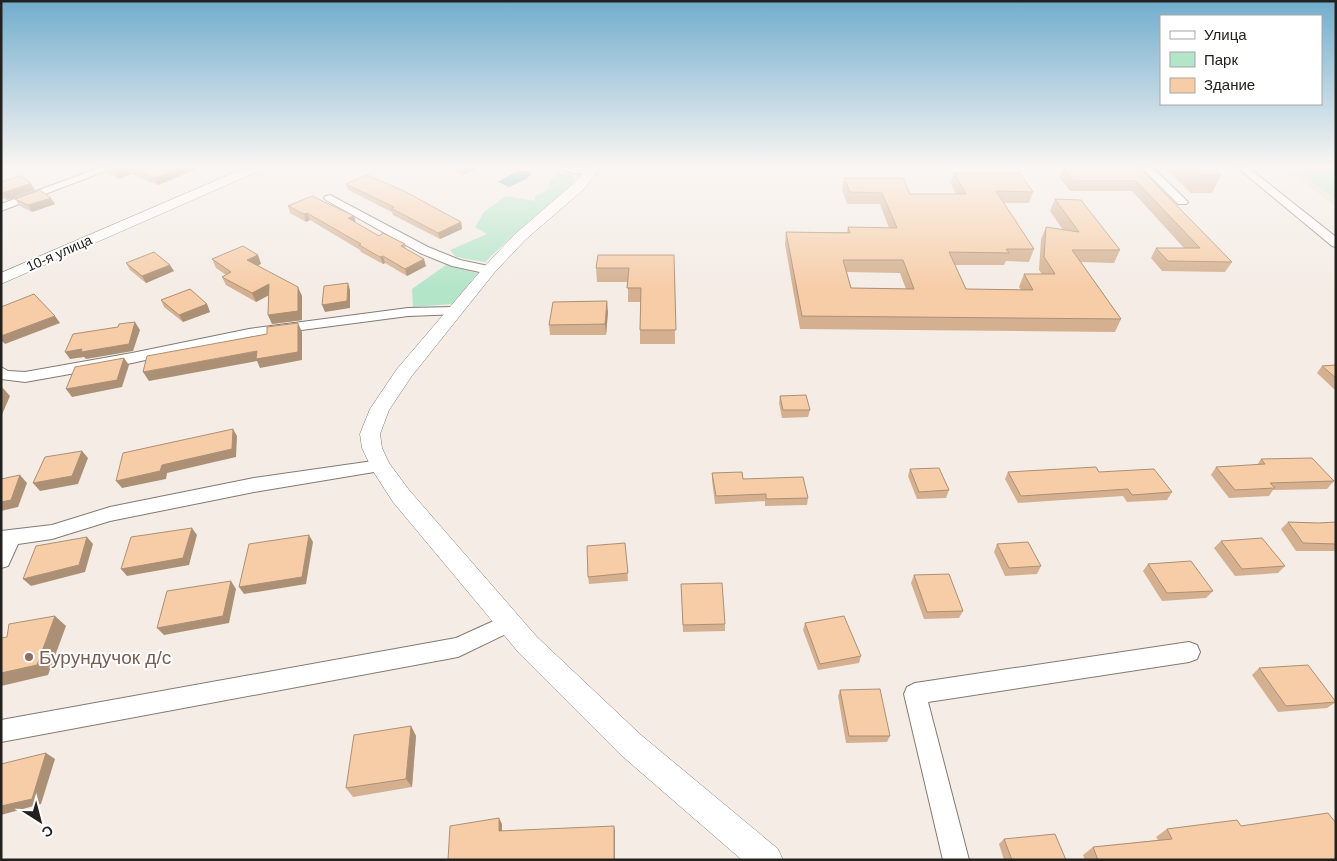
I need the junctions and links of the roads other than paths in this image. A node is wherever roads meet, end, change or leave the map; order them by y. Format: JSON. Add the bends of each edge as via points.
{"nodes":[{"id":1,"x":163,"y":208,"type":"edge"},
{"id":2,"x":348,"y":208,"type":"edge"},
{"id":3,"x":553,"y":208,"type":"edge"},
{"id":4,"x":1293,"y":208,"type":"edge"},
{"id":5,"x":1336,"y":243,"type":"edge"},
{"id":6,"x":489,"y":270,"type":"junction"},
{"id":7,"x":1,"y":279,"type":"edge"},
{"id":8,"x":455,"y":311,"type":"junction"},
{"id":9,"x":1,"y":372,"type":"edge"},
{"id":10,"x":380,"y":466,"type":"junction"},
{"id":11,"x":6,"y":538,"type":"edge"},
{"id":12,"x":1,"y":560,"type":"edge"},
{"id":13,"x":509,"y":623,"type":"junction"},
{"id":14,"x":1189,"y":652,"type":"dead end"},
{"id":15,"x":1,"y":731,"type":"edge"},
{"id":16,"x":767,"y":860,"type":"edge"},
{"id":17,"x":956,"y":860,"type":"edge"}],
"edges":[{"from":1,"to":7,"type":"street","name":"10-я улица"},
{"from":2,"to":6,"type":"street","via":[[424,250],[456,263]]},
{"from":3,"to":6,"type":"street"},
{"from":4,"to":5,"type":"street"},
{"from":6,"to":8,"type":"street"},
{"from":8,"to":9,"type":"street","via":[[408,312],[249,333],[25,377]]},
{"from":8,"to":10,"type":"street","via":[[395,385],[380,409],[370,434]]},
{"from":10,"to":11,"type":"street","via":[[244,487],[110,514],[52,532]]},
{"from":10,"to":13,"type":"street","via":[[401,496]]},
{"from":11,"to":12,"type":"street"},
{"from":13,"to":15,"type":"street","via":[[458,647]]},
{"from":13,"to":16,"type":"street","via":[[631,744]]},
{"from":14,"to":17,"type":"street","via":[[915,694]]}]}
